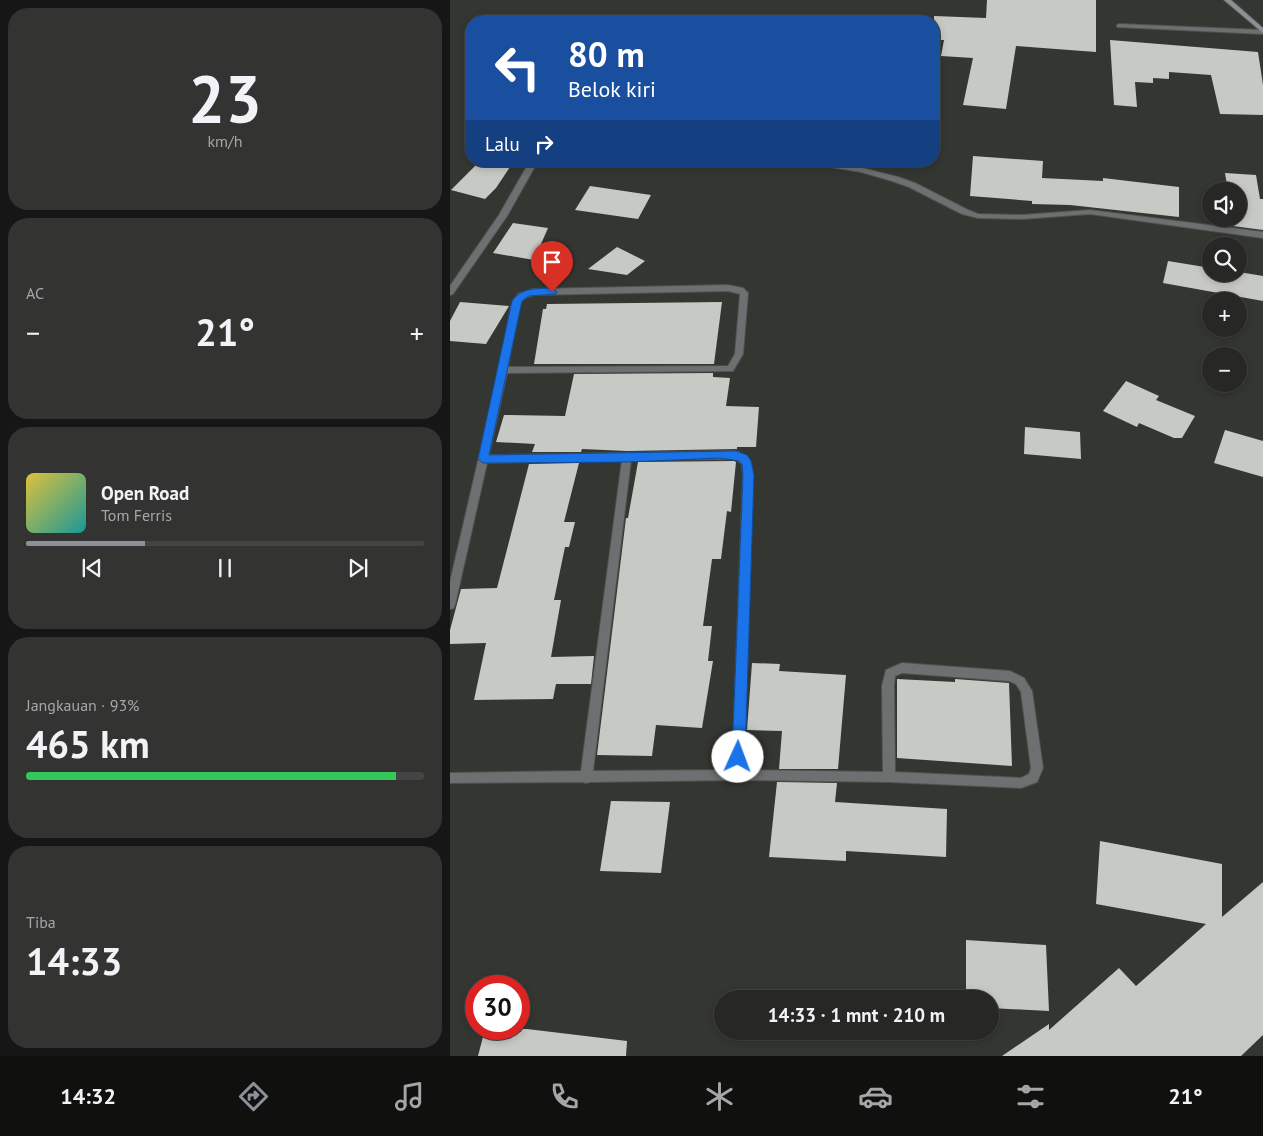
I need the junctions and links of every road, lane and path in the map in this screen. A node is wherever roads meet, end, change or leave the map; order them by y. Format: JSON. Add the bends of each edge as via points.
{"nodes":[{"id":1,"x":1227,"y":0,"type":"edge"},
{"id":2,"x":1119,"y":26,"type":"dead end"},
{"id":3,"x":1262,"y":29,"type":"edge"},
{"id":4,"x":531,"y":167,"type":"edge"},
{"id":5,"x":864,"y":167,"type":"edge"},
{"id":6,"x":1263,"y":235,"type":"edge"},
{"id":7,"x":450,"y":292,"type":"edge"},
{"id":8,"x":503,"y":370,"type":"junction"},
{"id":9,"x":627,"y":458,"type":"junction"},
{"id":10,"x":483,"y":459,"type":"junction"},
{"id":11,"x":450,"y":605,"type":"edge"},
{"id":12,"x":738,"y":775,"type":"junction"},
{"id":13,"x":889,"y":777,"type":"junction"},
{"id":14,"x":450,"y":778,"type":"edge"},
{"id":15,"x":586,"y":778,"type":"junction"}],
"edges":[{"from":1,"to":3,"type":"street"},
{"from":2,"to":3,"type":"street"},
{"from":4,"to":7,"type":"street","via":[[503,216]]},
{"from":5,"to":6,"type":"street","via":[[978,216],[1022,217],[1090,212]]},
{"from":8,"to":8,"type":"street","via":[[515,306],[527,293],[728,288],[744,294],[739,354],[730,369]]},
{"from":8,"to":10,"type":"street"},
{"from":9,"to":10,"type":"street"},
{"from":9,"to":12,"type":"street","via":[[736,455],[747,464]]},
{"from":9,"to":15,"type":"street"},
{"from":10,"to":11,"type":"street"},
{"from":12,"to":13,"type":"street"},
{"from":12,"to":15,"type":"street"},
{"from":13,"to":13,"type":"street","via":[[1021,783],[1033,778],[1037,768],[1026,691],[1020,681],[1010,676],[902,668],[890,673]]},
{"from":14,"to":15,"type":"street"}]}
